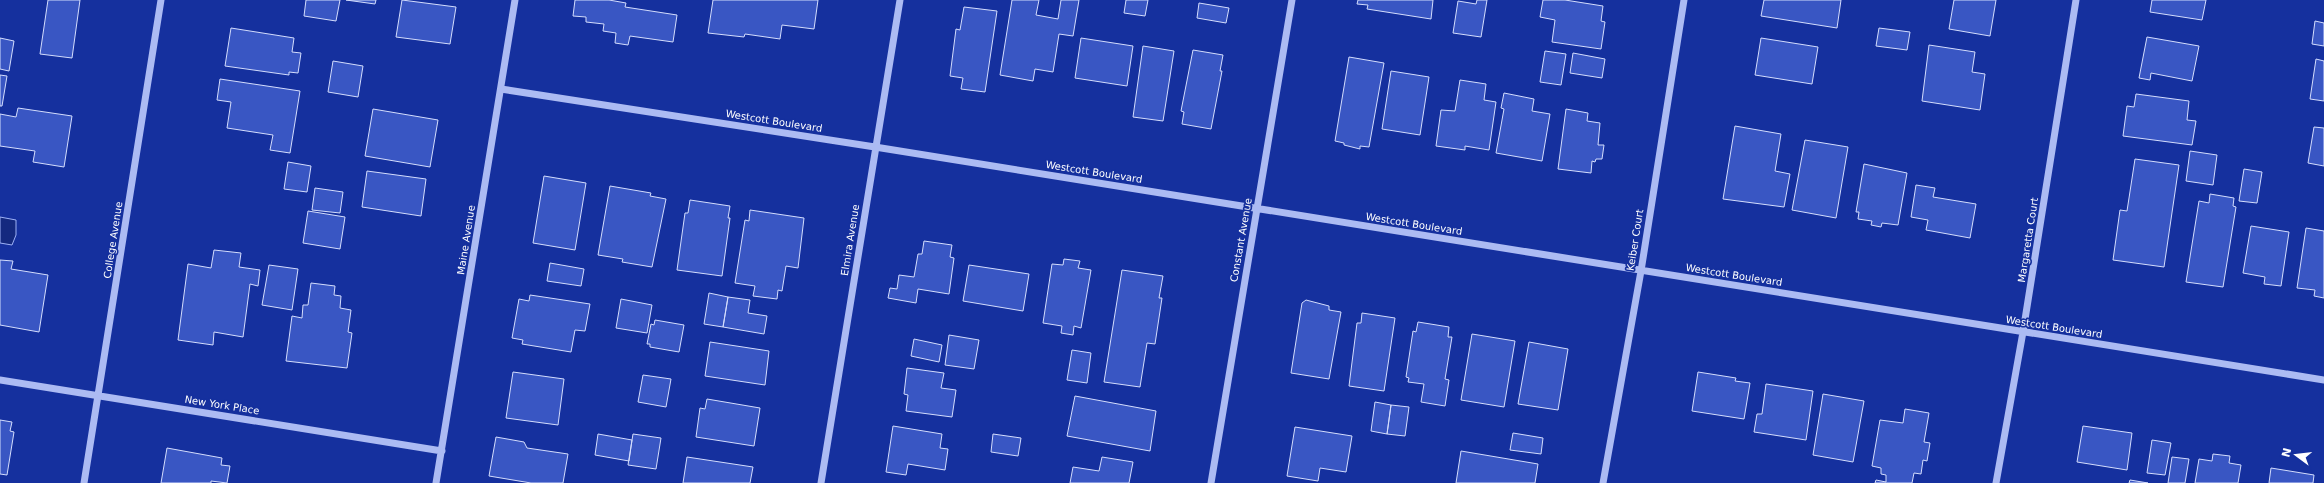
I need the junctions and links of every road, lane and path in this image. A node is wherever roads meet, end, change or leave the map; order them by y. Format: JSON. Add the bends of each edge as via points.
{"nodes":[{"id":1,"x":162,"y":0,"type":"edge"},
{"id":2,"x":515,"y":0,"type":"edge"},
{"id":3,"x":900,"y":0,"type":"edge"},
{"id":4,"x":1292,"y":0,"type":"edge"},
{"id":5,"x":1684,"y":0,"type":"edge"},
{"id":6,"x":2076,"y":0,"type":"edge"},
{"id":7,"x":501,"y":89,"type":"junction"},
{"id":8,"x":875,"y":147,"type":"junction"},
{"id":9,"x":1257,"y":209,"type":"junction"},
{"id":10,"x":1641,"y":270,"type":"junction"},
{"id":11,"x":2023,"y":332,"type":"junction"},
{"id":12,"x":0,"y":380,"type":"edge"},
{"id":13,"x":2324,"y":380,"type":"edge"},
{"id":14,"x":98,"y":395,"type":"junction"},
{"id":15,"x":442,"y":451,"type":"junction"},
{"id":16,"x":84,"y":483,"type":"edge"},
{"id":17,"x":436,"y":483,"type":"edge"},
{"id":18,"x":821,"y":483,"type":"edge"},
{"id":19,"x":1210,"y":483,"type":"edge"},
{"id":20,"x":1602,"y":483,"type":"edge"},
{"id":21,"x":1996,"y":483,"type":"edge"}],
"edges":[{"from":1,"to":14,"type":"street","name":"College Avenue"},
{"from":2,"to":7,"type":"street","name":"Maine Avenue"},
{"from":3,"to":8,"type":"street","name":"Elmira Avenue"},
{"from":4,"to":9,"type":"street","name":"Constant Avenue"},
{"from":5,"to":10,"type":"street","name":"Keiber Court"},
{"from":6,"to":11,"type":"street","name":"Margaretta Court"},
{"from":7,"to":8,"type":"street","name":"Westcott Boulevard"},
{"from":7,"to":15,"type":"street","name":"Maine Avenue"},
{"from":8,"to":9,"type":"street","name":"Westcott Boulevard"},
{"from":8,"to":18,"type":"street","name":"Elmira Avenue"},
{"from":9,"to":10,"type":"street","name":"Westcott Boulevard"},
{"from":9,"to":19,"type":"street","name":"Constant Avenue"},
{"from":10,"to":11,"type":"street","name":"Westcott Boulevard"},
{"from":10,"to":20,"type":"street","name":"Keiber Court"},
{"from":11,"to":13,"type":"street","name":"Westcott Boulevard"},
{"from":11,"to":21,"type":"street","name":"Margaretta Court"},
{"from":12,"to":14,"type":"street","name":"New York Place"},
{"from":14,"to":15,"type":"street","name":"New York Place"},
{"from":14,"to":16,"type":"street","name":"College Avenue"},
{"from":15,"to":17,"type":"street","name":"Maine Avenue"}]}
